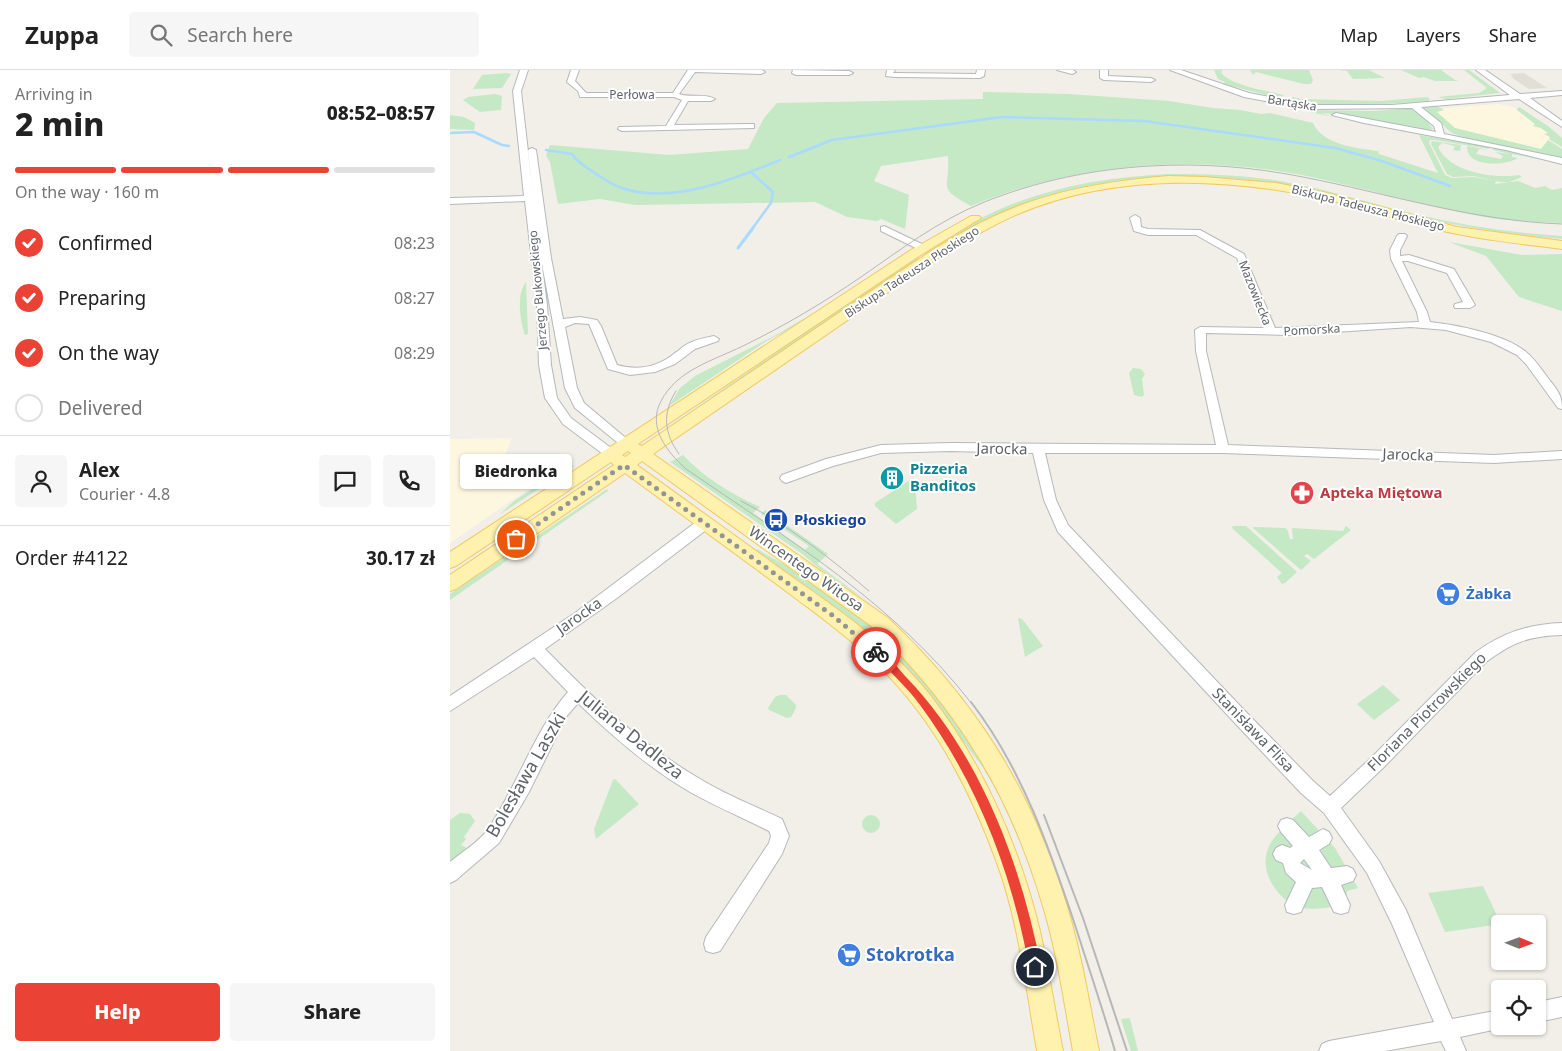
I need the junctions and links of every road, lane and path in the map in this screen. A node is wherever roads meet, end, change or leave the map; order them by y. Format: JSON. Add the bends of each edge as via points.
{"nodes":[{"id":1,"x":524,"y":70,"type":"edge"},
{"id":2,"x":532,"y":70,"type":"edge"},
{"id":3,"x":575,"y":70,"type":"edge"},
{"id":4,"x":692,"y":70,"type":"edge"},
{"id":5,"x":797,"y":70,"type":"edge"},
{"id":6,"x":890,"y":70,"type":"edge"},
{"id":7,"x":1061,"y":70,"type":"edge"},
{"id":8,"x":1104,"y":70,"type":"edge"},
{"id":9,"x":1174,"y":70,"type":"edge"},
{"id":10,"x":1480,"y":70,"type":"edge"},
{"id":11,"x":1487,"y":70,"type":"edge"},
{"id":12,"x":761,"y":72,"type":"dead end"},
{"id":13,"x":1072,"y":72,"type":"dead end"},
{"id":14,"x":849,"y":73,"type":"dead end"},
{"id":15,"x":981,"y":73,"type":"edge"},
{"id":16,"x":1151,"y":80,"type":"dead end"},
{"id":17,"x":1562,"y":93,"type":"edge"},
{"id":18,"x":675,"y":95,"type":"junction"},
{"id":19,"x":1520,"y":96,"type":"junction"},
{"id":20,"x":686,"y":99,"type":"junction"},
{"id":21,"x":711,"y":99,"type":"dead end"},
{"id":22,"x":1414,"y":105,"type":"junction"},
{"id":23,"x":1336,"y":115,"type":"dead end"},
{"id":24,"x":1562,"y":125,"type":"edge"},
{"id":25,"x":752,"y":126,"type":"dead end"},
{"id":26,"x":669,"y":128,"type":"junction"},
{"id":27,"x":622,"y":129,"type":"dead end"},
{"id":28,"x":1562,"y":131,"type":"edge"},
{"id":29,"x":1441,"y":136,"type":"junction"},
{"id":30,"x":1562,"y":161,"type":"edge"},
{"id":31,"x":534,"y":198,"type":"junction"},
{"id":32,"x":450,"y":200,"type":"edge"},
{"id":33,"x":1135,"y":218,"type":"dead end"},
{"id":34,"x":884,"y":229,"type":"dead end"},
{"id":35,"x":1562,"y":233,"type":"edge"},
{"id":36,"x":1402,"y":236,"type":"dead end"},
{"id":37,"x":1562,"y":245,"type":"edge"},
{"id":38,"x":923,"y":248,"type":"junction"},
{"id":39,"x":1396,"y":259,"type":"junction"},
{"id":40,"x":1459,"y":306,"type":"dead end"},
{"id":41,"x":1425,"y":324,"type":"junction"},
{"id":42,"x":559,"y":326,"type":"junction"},
{"id":43,"x":1271,"y":332,"type":"junction"},
{"id":44,"x":714,"y":339,"type":"dead end"},
{"id":45,"x":1562,"y":405,"type":"edge"},
{"id":46,"x":1038,"y":449,"type":"junction"},
{"id":47,"x":1223,"y":449,"type":"junction"},
{"id":48,"x":626,"y":454,"type":"junction"},
{"id":49,"x":1562,"y":455,"type":"edge"},
{"id":50,"x":786,"y":478,"type":"dead end"},
{"id":51,"x":705,"y":523,"type":"junction"},
{"id":52,"x":450,"y":561,"type":"edge"},
{"id":53,"x":450,"y":584,"type":"edge"},
{"id":54,"x":1562,"y":629,"type":"edge"},
{"id":55,"x":535,"y":648,"type":"junction"},
{"id":56,"x":577,"y":693,"type":"junction"},
{"id":57,"x":450,"y":704,"type":"edge"},
{"id":58,"x":1330,"y":807,"type":"junction"},
{"id":59,"x":1288,"y":826,"type":"dead end"},
{"id":60,"x":1323,"y":838,"type":"dead end"},
{"id":61,"x":1307,"y":848,"type":"junction"},
{"id":62,"x":450,"y":874,"type":"edge"},
{"id":63,"x":1347,"y":875,"type":"dead end"},
{"id":64,"x":1328,"y":879,"type":"junction"},
{"id":65,"x":1307,"y":880,"type":"junction"},
{"id":66,"x":1294,"y":905,"type":"dead end"},
{"id":67,"x":1341,"y":905,"type":"dead end"},
{"id":68,"x":713,"y":944,"type":"dead end"},
{"id":69,"x":1562,"y":1007,"type":"edge"},
{"id":70,"x":1546,"y":1010,"type":"edge"},
{"id":71,"x":1491,"y":1021,"type":"edge"},
{"id":72,"x":1447,"y":1028,"type":"junction"},
{"id":73,"x":1050,"y":1051,"type":"edge"},
{"id":74,"x":1086,"y":1051,"type":"edge"},
{"id":75,"x":1328,"y":1051,"type":"edge"},
{"id":76,"x":1456,"y":1051,"type":"edge"}],
"edges":[{"from":1,"to":31,"type":"street","name":"Jerzego Bukowskiego","via":[[517,91]]},
{"from":2,"to":31,"type":"street","name":"Jerzego Bukowskiego","via":[[526,81],[526,97]]},
{"from":3,"to":18,"type":"street","name":"Perłowa","via":[[571,82],[583,95]]},
{"from":4,"to":12,"type":"street"},
{"from":4,"to":18,"type":"street"},
{"from":5,"to":14,"type":"street","via":[[796,73]]},
{"from":6,"to":15,"type":"street","via":[[889,74],[895,75]]},
{"from":7,"to":13,"type":"street"},
{"from":8,"to":16,"type":"street","via":[[1104,78]]},
{"from":9,"to":22,"type":"street","name":"Bartąska","via":[[1294,106],[1364,109]]},
{"from":10,"to":19,"type":"street"},
{"from":11,"to":19,"type":"street"},
{"from":17,"to":19,"type":"street","name":"Bartąska"},
{"from":18,"to":20,"type":"street","name":"Perłowa"},
{"from":19,"to":22,"type":"street","name":"Bartąska"},
{"from":19,"to":24,"type":"street"},
{"from":19,"to":28,"type":"street"},
{"from":20,"to":21,"type":"street","name":"Perłowa"},
{"from":20,"to":26,"type":"street"},
{"from":22,"to":29,"type":"street","via":[[1438,126]]},
{"from":23,"to":29,"type":"street","name":"Bartąska"},
{"from":25,"to":26,"type":"street"},
{"from":26,"to":27,"type":"street"},
{"from":29,"to":30,"type":"street","name":"Bartąska"},
{"from":31,"to":32,"type":"street"},
{"from":31,"to":42,"type":"street","name":"Jerzego Bukowskiego"},
{"from":31,"to":48,"type":"street","name":"Jerzego Bukowskiego","via":[[545,366],[552,398],[567,421]]},
{"from":33,"to":43,"type":"street","name":"Mazowiecka","via":[[1137,230],[1197,232],[1241,256]]},
{"from":34,"to":38,"type":"street"},
{"from":35,"to":38,"type":"main road","name":"Biskupa Tadeusza Płoskiego","via":[[1457,221],[1330,188],[1285,180],[1183,171],[1097,178],[1044,190],[987,211]]},
{"from":36,"to":39,"type":"street","via":[[1395,250]]},
{"from":37,"to":48,"type":"main road","name":"Biskupa Tadeusza Płoskiego","via":[[1457,230],[1321,195],[1251,183],[1170,180],[1081,190],[1028,205],[967,234]]},
{"from":38,"to":48,"type":"main road","name":"Biskupa Tadeusza Płoskiego"},
{"from":39,"to":40,"type":"street","via":[[1409,258],[1452,270],[1470,305]]},
{"from":39,"to":41,"type":"street"},
{"from":41,"to":43,"type":"street","name":"Pomorska"},
{"from":41,"to":45,"type":"street","name":"Pomorska","via":[[1509,346],[1530,362]]},
{"from":42,"to":44,"type":"street","via":[[565,322],[588,320],[603,334],[612,367],[639,373],[654,369],[680,356],[686,349]]},
{"from":42,"to":48,"type":"street","name":"Jerzego Bukowskiego","via":[[571,388],[579,406]]},
{"from":43,"to":47,"type":"street","name":"Pomorska","via":[[1200,330],[1201,351]]},
{"from":46,"to":47,"type":"street","name":"Jarocka"},
{"from":46,"to":50,"type":"street","name":"Jarocka","via":[[881,449]]},
{"from":46,"to":58,"type":"street","name":"Stanisława Flisa","via":[[1050,500],[1063,528],[1239,716]]},
{"from":47,"to":49,"type":"street","name":"Jarocka","via":[[1494,459]]},
{"from":48,"to":51,"type":"main road","name":"Wincentego Witosa"},
{"from":48,"to":52,"type":"main road","name":"Biskupa Tadeusza Płoskiego"},
{"from":48,"to":53,"type":"main road","name":"Biskupa Tadeusza Płoskiego"},
{"from":48,"to":74,"type":"main road","name":"Wincentego Witosa","via":[[881,623],[907,646],[962,711],[990,752],[1038,853],[1068,959]]},
{"from":51,"to":55,"type":"street","name":"Jarocka"},
{"from":51,"to":73,"type":"main road","name":"Wincentego Witosa","via":[[871,646],[922,700],[954,747],[979,793],[1009,864],[1028,931]]},
{"from":54,"to":58,"type":"street","name":"Floriana Piotrowskiego","via":[[1520,633],[1480,657]]},
{"from":55,"to":56,"type":"street","name":"Juliana Dadleza"},
{"from":55,"to":57,"type":"street","name":"Jarocka"},
{"from":56,"to":62,"type":"street","name":"Bolesława Laszki","via":[[560,712],[493,837]]},
{"from":56,"to":68,"type":"street","name":"Juliana Dadleza","via":[[664,765],[694,785],[776,825],[780,836],[776,848]]},
{"from":58,"to":72,"type":"street","name":"Stanisława Flisa","via":[[1373,867]]},
{"from":59,"to":61,"type":"street"},
{"from":60,"to":61,"type":"street"},
{"from":61,"to":64,"type":"street"},
{"from":61,"to":65,"type":"street","via":[[1286,856],[1292,867]]},
{"from":63,"to":64,"type":"street"},
{"from":64,"to":65,"type":"street"},
{"from":64,"to":67,"type":"street"},
{"from":65,"to":66,"type":"street"},
{"from":69,"to":70,"type":"street"},
{"from":71,"to":72,"type":"street"},
{"from":72,"to":75,"type":"street"},
{"from":72,"to":76,"type":"street","name":"Stanisława Flisa"}]}
